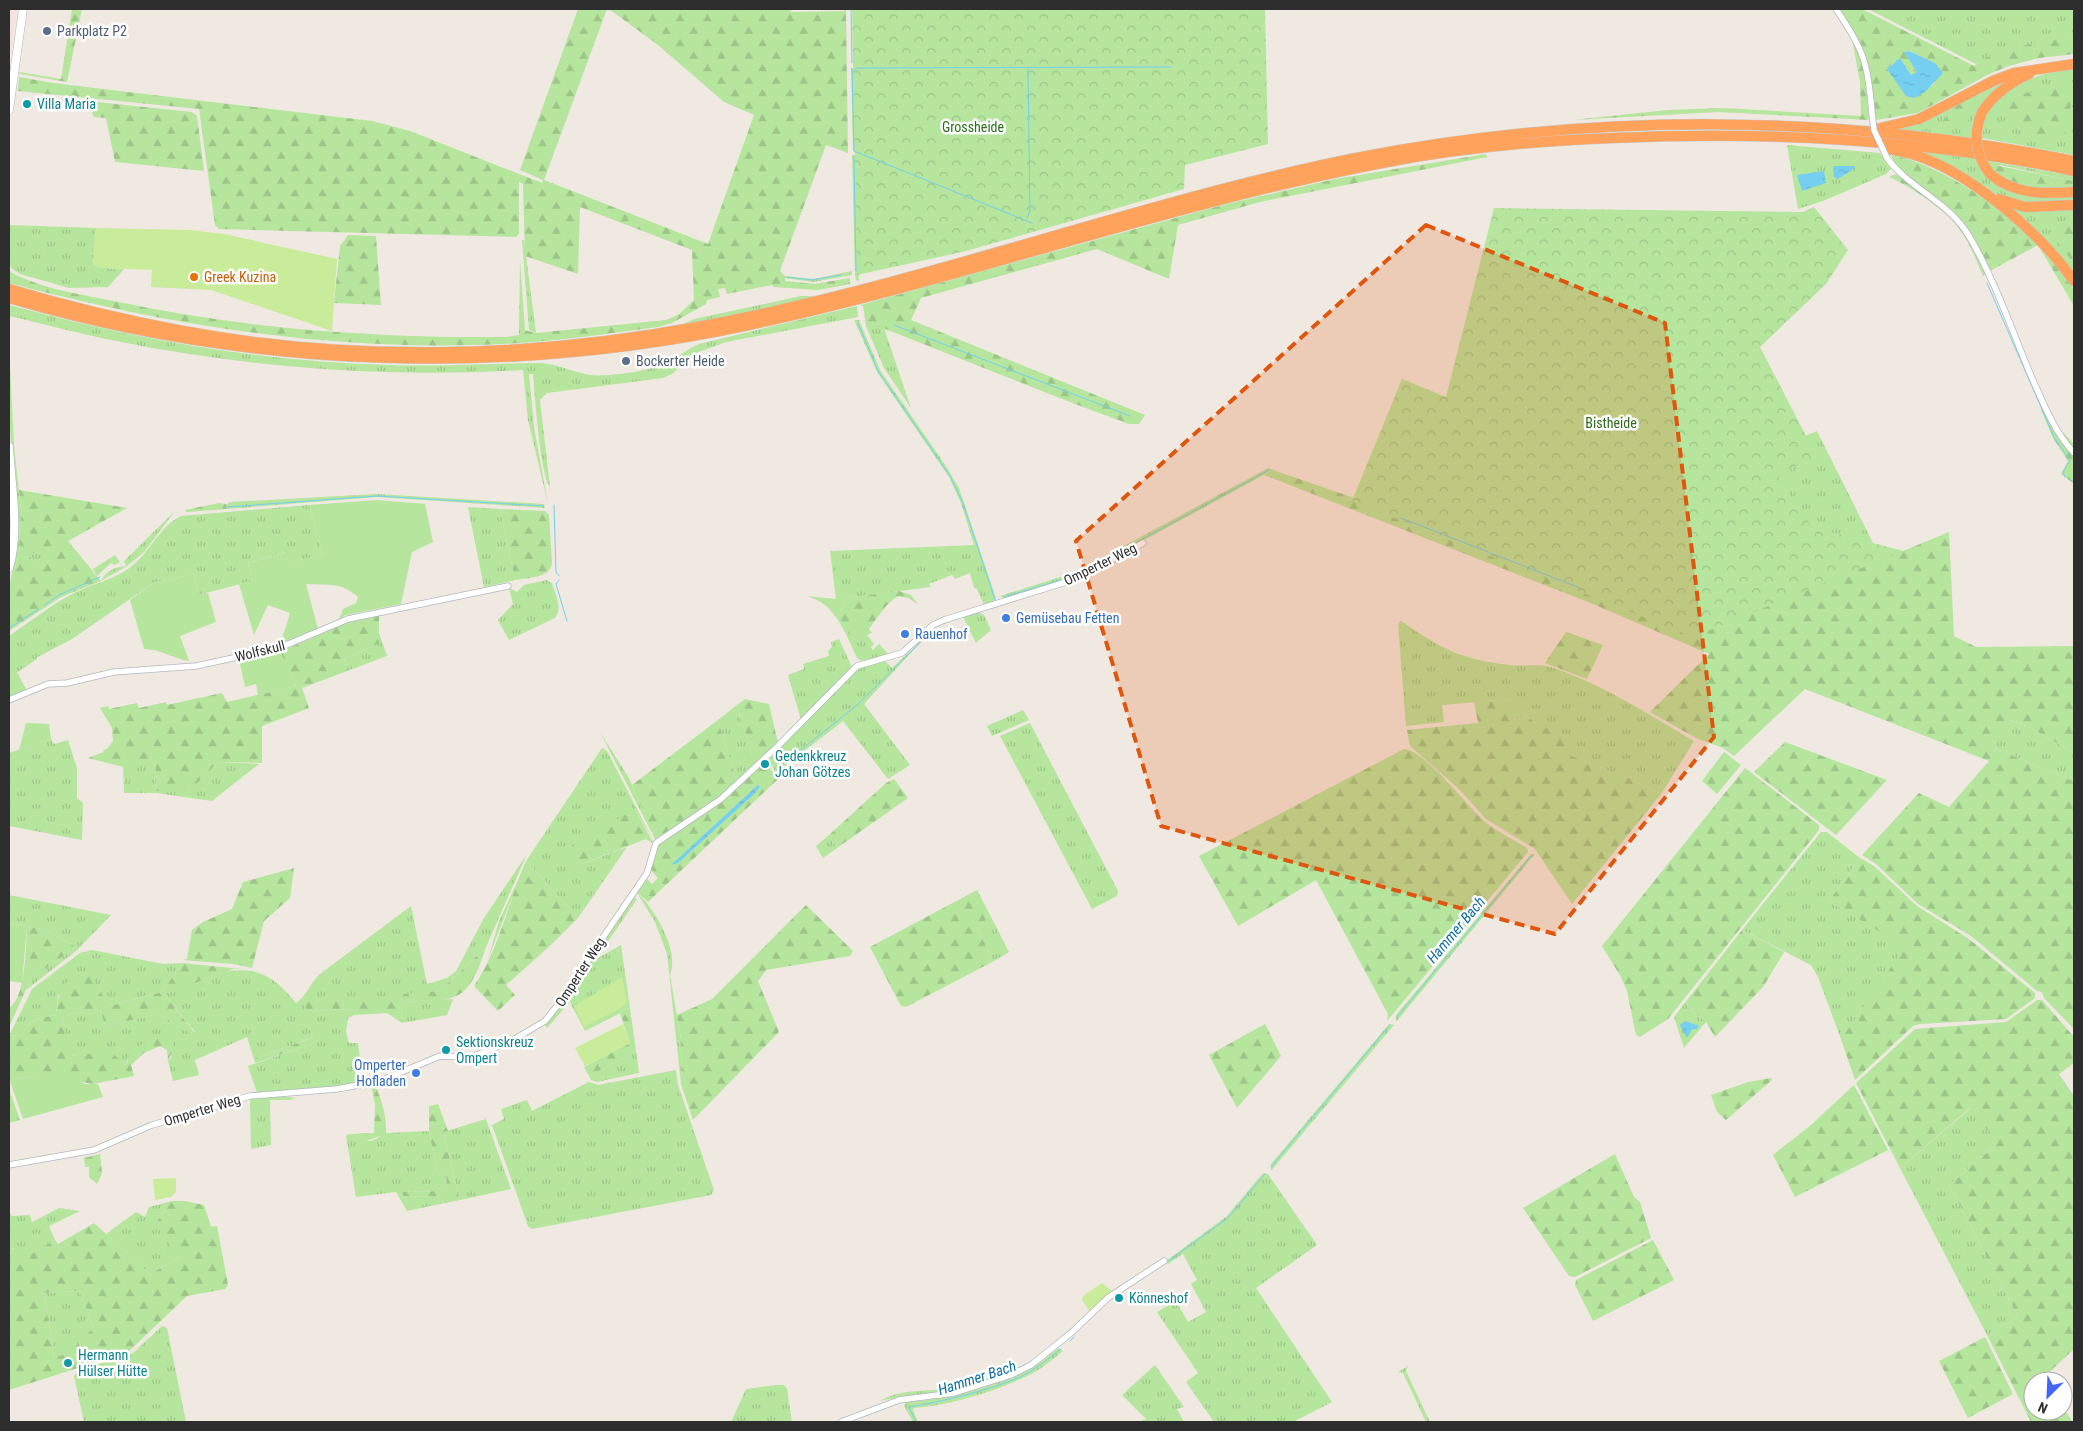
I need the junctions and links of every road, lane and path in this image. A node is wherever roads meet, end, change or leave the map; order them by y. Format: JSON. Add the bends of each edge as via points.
{"nodes":[{"id":1,"x":23,"y":9,"type":"edge"},
{"id":2,"x":1836,"y":9,"type":"edge"},
{"id":3,"x":2074,"y":64,"type":"edge"},
{"id":4,"x":2041,"y":68,"type":"junction"},
{"id":5,"x":9,"y":110,"type":"edge"},
{"id":6,"x":1865,"y":130,"type":"junction"},
{"id":7,"x":1848,"y":140,"type":"junction"},
{"id":8,"x":2074,"y":161,"type":"edge"},
{"id":9,"x":2074,"y":171,"type":"edge"},
{"id":10,"x":1974,"y":186,"type":"junction"},
{"id":11,"x":2074,"y":192,"type":"edge"},
{"id":12,"x":2074,"y":205,"type":"edge"},
{"id":13,"x":2074,"y":281,"type":"edge"},
{"id":14,"x":9,"y":289,"type":"edge"},
{"id":15,"x":9,"y":298,"type":"edge"},
{"id":16,"x":9,"y":447,"type":"edge"},
{"id":17,"x":2074,"y":453,"type":"edge"},
{"id":18,"x":1143,"y":543,"type":"dead end"},
{"id":19,"x":9,"y":568,"type":"edge"},
{"id":20,"x":508,"y":586,"type":"dead end"},
{"id":21,"x":9,"y":700,"type":"edge"},
{"id":22,"x":9,"y":1165,"type":"edge"},
{"id":23,"x":1164,"y":1260,"type":"dead end"},
{"id":24,"x":841,"y":1422,"type":"edge"}],
"edges":[{"from":1,"to":5,"type":"main road"},
{"from":2,"to":17,"type":"street","bridge":true,"via":[[1855,36],[1864,57],[1869,75],[1874,130],[1887,158],[1896,170],[1949,211],[1964,228],[2052,422]]},
{"from":3,"to":4,"type":"highway"},
{"from":4,"to":6,"type":"highway","via":[[1993,80],[1919,119]]},
{"from":4,"to":11,"type":"highway","bridge":true,"via":[[2008,85],[1990,100],[1978,125],[1976,146],[1990,174],[2005,184],[2023,191]]},
{"from":6,"to":8,"type":"highway"},
{"from":6,"to":14,"type":"highway","via":[[1674,124],[1528,134],[1402,151],[1279,175],[753,316],[668,332],[558,345],[407,352],[293,346],[188,332],[84,310]]},
{"from":7,"to":9,"type":"highway","via":[[1917,146]]},
{"from":7,"to":10,"type":"highway","via":[[1915,155]]},
{"from":7,"to":15,"type":"highway","via":[[1723,135],[1641,137],[1524,143],[1414,157],[1306,178],[1193,206],[754,324],[669,340],[539,356],[408,359],[256,349],[118,326]]},
{"from":10,"to":12,"type":"highway","via":[[2025,207]]},
{"from":10,"to":13,"type":"highway","via":[[2026,225]]},
{"from":16,"to":19,"type":"main road","via":[[13,508]]},
{"from":18,"to":22,"type":"street","name":"Omperter Weg","via":[[1079,578],[944,620],[902,653],[857,666],[721,799],[656,843],[647,873],[570,990],[546,1020],[529,1032],[472,1057],[440,1056],[380,1081],[337,1089],[250,1096],[152,1125],[94,1150]]},
{"from":20,"to":21,"type":"street","name":"Wolfskull","via":[[348,619],[279,648],[196,666],[114,672],[48,684]]},
{"from":23,"to":24,"type":"street","via":[[1109,1297],[1031,1365],[1011,1375],[954,1393],[899,1400]]}]}
